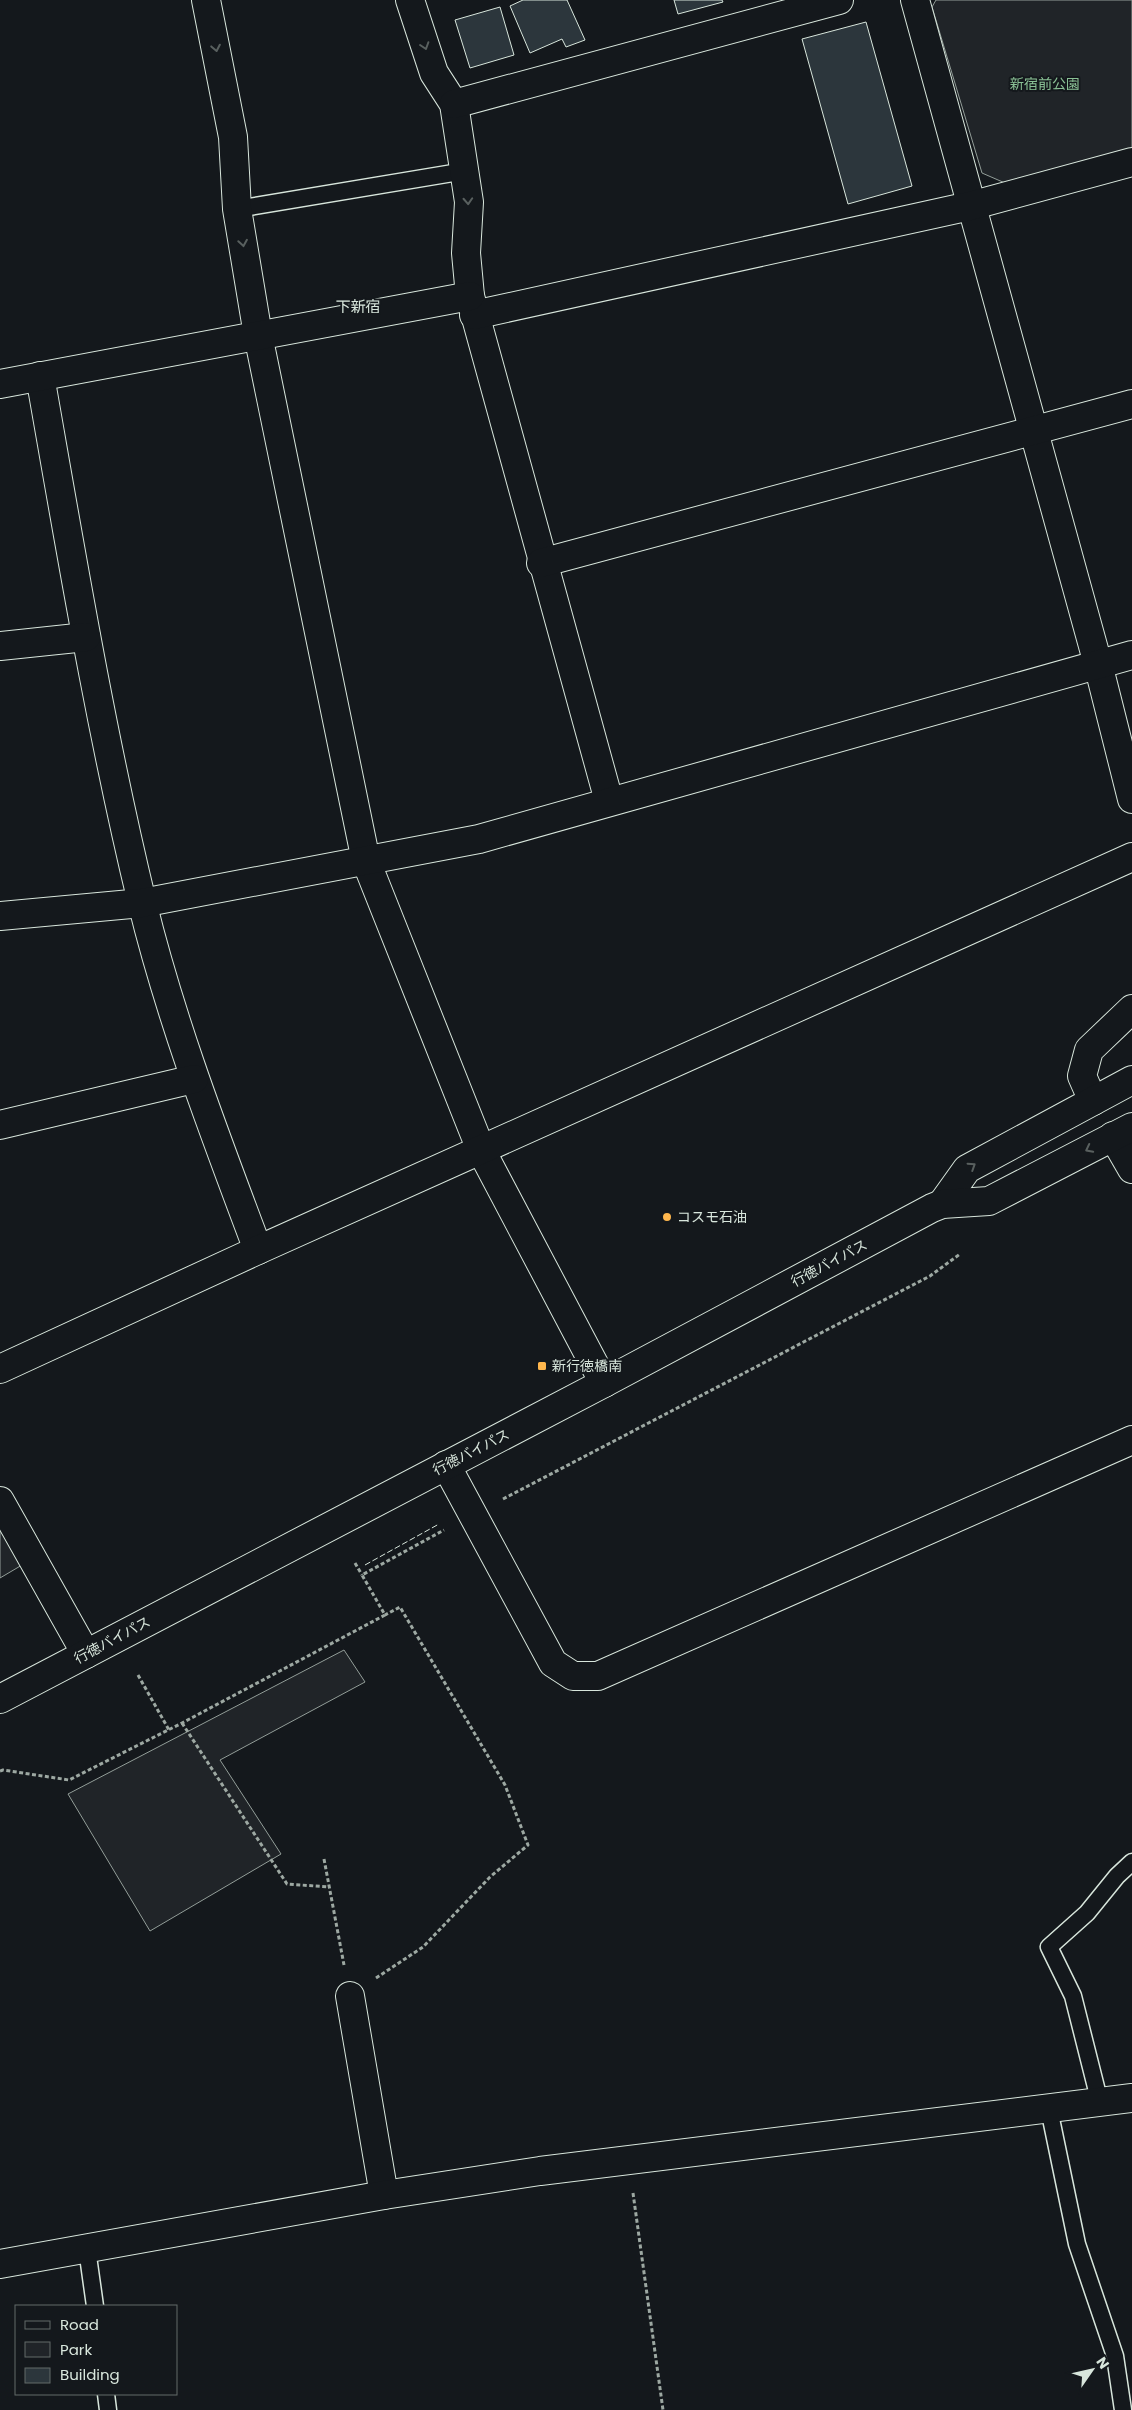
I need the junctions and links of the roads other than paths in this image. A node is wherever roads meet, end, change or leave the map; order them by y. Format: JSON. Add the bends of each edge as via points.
{"nodes":[{"id":1,"x":206,"y":0,"type":"edge"},
{"id":2,"x":410,"y":0,"type":"edge"},
{"id":3,"x":839,"y":0,"type":"edge"},
{"id":4,"x":915,"y":0,"type":"edge"},
{"id":5,"x":454,"y":104,"type":"junction"},
{"id":6,"x":1132,"y":162,"type":"edge"},
{"id":7,"x":465,"y":171,"type":"junction"},
{"id":8,"x":970,"y":206,"type":"junction"},
{"id":9,"x":237,"y":209,"type":"junction"},
{"id":10,"x":472,"y":306,"type":"junction"},
{"id":11,"x":258,"y":335,"type":"junction"},
{"id":12,"x":40,"y":376,"type":"junction"},
{"id":13,"x":0,"y":384,"type":"edge"},
{"id":14,"x":1132,"y":404,"type":"edge"},
{"id":15,"x":1033,"y":431,"type":"junction"},
{"id":16,"x":541,"y":563,"type":"junction"},
{"id":17,"x":86,"y":637,"type":"junction"},
{"id":18,"x":0,"y":646,"type":"edge"},
{"id":19,"x":1132,"y":655,"type":"edge"},
{"id":20,"x":1098,"y":664,"type":"junction"},
{"id":21,"x":1132,"y":799,"type":"edge"},
{"id":22,"x":609,"y":801,"type":"junction"},
{"id":23,"x":1132,"y":857,"type":"edge"},
{"id":24,"x":366,"y":862,"type":"junction"},
{"id":25,"x":142,"y":902,"type":"junction"},
{"id":26,"x":0,"y":916,"type":"edge"},
{"id":27,"x":1132,"y":1009,"type":"edge"},
{"id":28,"x":194,"y":1079,"type":"junction"},
{"id":29,"x":1132,"y":1080,"type":"edge"},
{"id":30,"x":1093,"y":1101,"type":"junction"},
{"id":31,"x":0,"y":1125,"type":"edge"},
{"id":32,"x":1123,"y":1131,"type":"edge"},
{"id":33,"x":481,"y":1150,"type":"junction"},
{"id":34,"x":1132,"y":1170,"type":"edge"},
{"id":35,"x":942,"y":1204,"type":"junction"},
{"id":36,"x":258,"y":1250,"type":"junction"},
{"id":37,"x":0,"y":1369,"type":"edge"},
{"id":38,"x":604,"y":1383,"type":"junction"},
{"id":39,"x":1132,"y":1440,"type":"edge"},
{"id":40,"x":446,"y":1465,"type":"junction"},
{"id":41,"x":0,"y":1500,"type":"edge"},
{"id":42,"x":86,"y":1654,"type":"junction"},
{"id":43,"x":0,"y":1699,"type":"edge"},
{"id":44,"x":1132,"y":1862,"type":"edge"},
{"id":45,"x":350,"y":1996,"type":"road end"},
{"id":46,"x":1132,"y":2098,"type":"edge"},
{"id":47,"x":1100,"y":2103,"type":"junction"},
{"id":48,"x":1048,"y":2109,"type":"junction"},
{"id":49,"x":384,"y":2195,"type":"junction"},
{"id":50,"x":87,"y":2249,"type":"junction"},
{"id":51,"x":0,"y":2264,"type":"edge"},
{"id":52,"x":95,"y":2305,"type":"edge"},
{"id":53,"x":106,"y":2395,"type":"edge"},
{"id":54,"x":108,"y":2410,"type":"edge"},
{"id":55,"x":1124,"y":2410,"type":"edge"}],
"edges":[{"from":1,"to":9,"type":"street","one_way":true,"via":[[233,137]]},
{"from":2,"to":5,"type":"street","one_way":true,"via":[[434,73]]},
{"from":3,"to":5,"type":"street"},
{"from":4,"to":8,"type":"street"},
{"from":5,"to":7,"type":"street"},
{"from":6,"to":8,"type":"street"},
{"from":7,"to":9,"type":"lane"},
{"from":7,"to":10,"type":"street","one_way":true,"via":[[469,202],[466,253]]},
{"from":8,"to":10,"type":"street"},
{"from":8,"to":15,"type":"street"},
{"from":9,"to":11,"type":"street","one_way":true},
{"from":10,"to":11,"type":"street"},
{"from":10,"to":16,"type":"street"},
{"from":11,"to":12,"type":"street"},
{"from":11,"to":24,"type":"street"},
{"from":12,"to":13,"type":"street"},
{"from":12,"to":17,"type":"street"},
{"from":14,"to":15,"type":"street"},
{"from":15,"to":16,"type":"street"},
{"from":15,"to":20,"type":"street"},
{"from":16,"to":22,"type":"street"},
{"from":17,"to":18,"type":"street"},
{"from":17,"to":25,"type":"street"},
{"from":19,"to":20,"type":"street"},
{"from":20,"to":21,"type":"street"},
{"from":20,"to":22,"type":"street"},
{"from":22,"to":24,"type":"street","via":[[479,839]]},
{"from":23,"to":33,"type":"street"},
{"from":24,"to":25,"type":"street"},
{"from":24,"to":33,"type":"street"},
{"from":25,"to":26,"type":"street"},
{"from":25,"to":28,"type":"street"},
{"from":27,"to":30,"type":"street","via":[[1089,1050],[1082,1076]]},
{"from":28,"to":31,"type":"street"},
{"from":28,"to":36,"type":"street"},
{"from":29,"to":30,"type":"street","name":"行徳バイパス"},
{"from":35,"to":30,"type":"street","name":"行徳バイパス","one_way":true,"via":[[967,1169]]},
{"from":32,"to":34,"type":"street"},
{"from":32,"to":35,"type":"street","name":"行徳バイパス","one_way":true,"via":[[988,1202]]},
{"from":33,"to":36,"type":"street"},
{"from":33,"to":38,"type":"street"},
{"from":35,"to":38,"type":"street","name":"行徳バイパス"},
{"from":36,"to":37,"type":"street"},
{"from":38,"to":40,"type":"street","name":"行徳バイパス"},
{"from":39,"to":40,"type":"street","via":[[598,1676],[573,1676],[553,1663]]},
{"from":40,"to":42,"type":"street","name":"行徳バイパス"},
{"from":41,"to":42,"type":"street"},
{"from":42,"to":43,"type":"street","name":"行徳バイパス"},
{"from":44,"to":47,"type":"lane","via":[[1086,1913],[1049,1947],[1074,1996]]},
{"from":45,"to":49,"type":"street"},
{"from":46,"to":47,"type":"street"},
{"from":47,"to":48,"type":"street"},
{"from":48,"to":49,"type":"street","via":[[629,2159]]},
{"from":48,"to":55,"type":"lane","via":[[1076,2244],[1115,2356]]},
{"from":49,"to":50,"type":"street"},
{"from":50,"to":51,"type":"street"},
{"from":50,"to":52,"type":"lane"},
{"from":53,"to":54,"type":"lane"}]}
